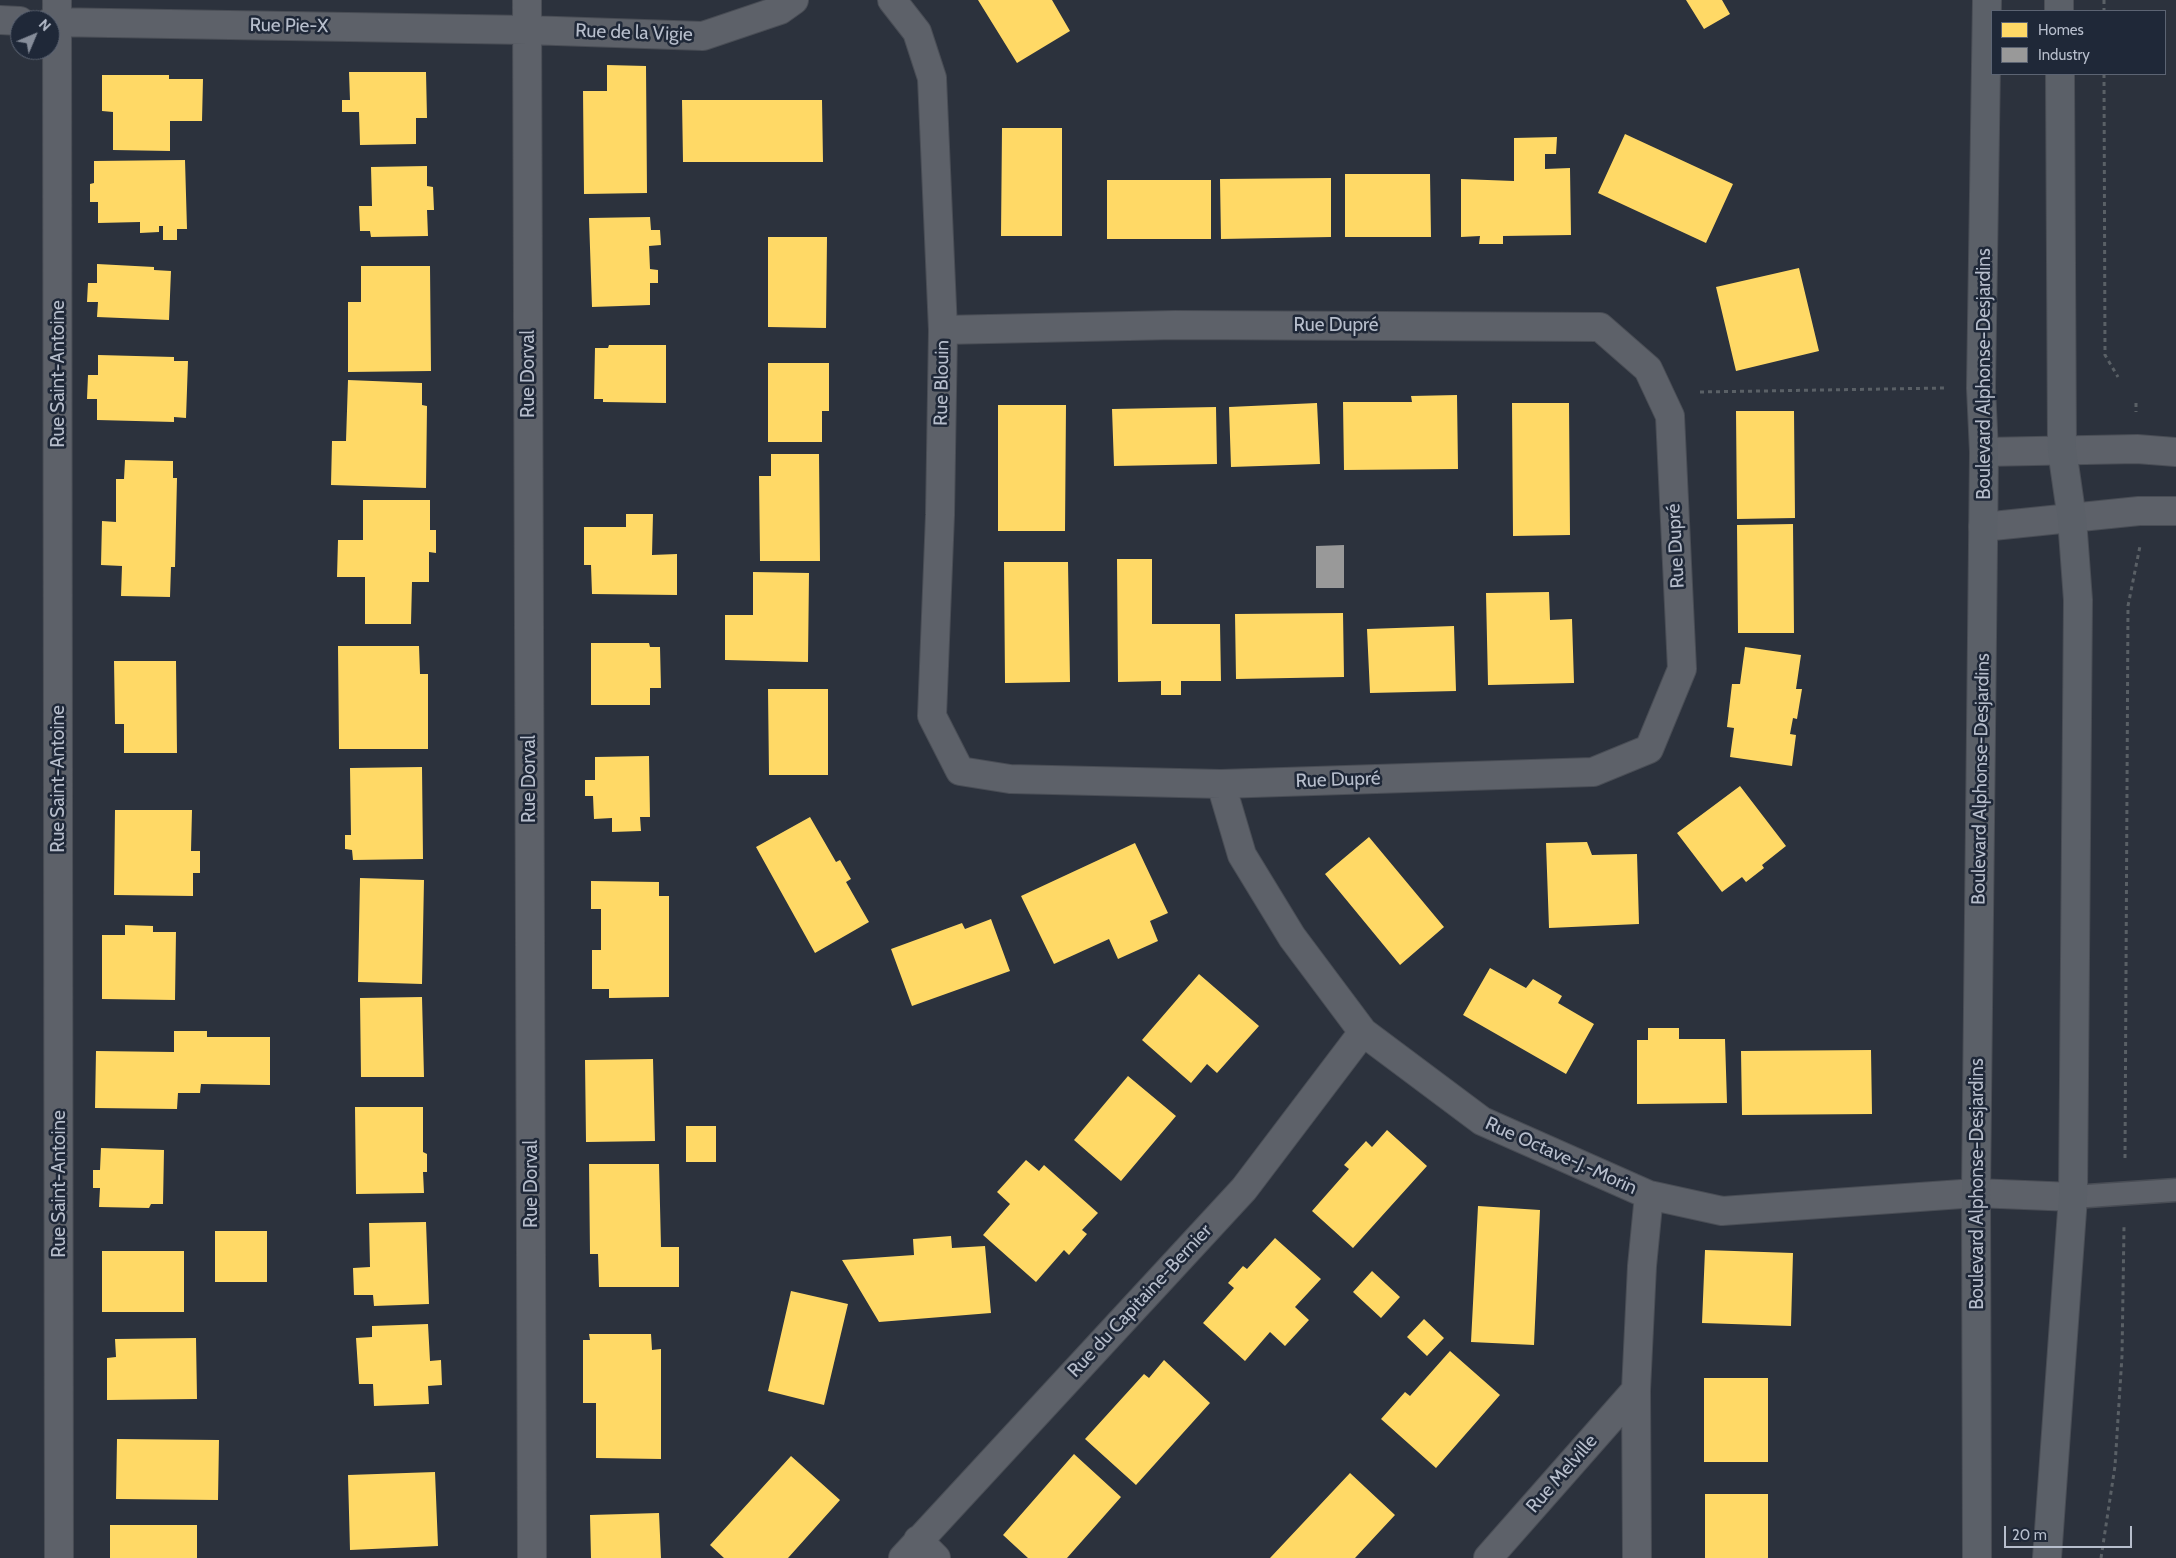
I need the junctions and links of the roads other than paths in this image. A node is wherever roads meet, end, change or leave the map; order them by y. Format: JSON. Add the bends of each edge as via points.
{"nodes":[{"id":1,"x":527,"y":0,"type":"edge"},
{"id":2,"x":794,"y":0,"type":"edge"},
{"id":3,"x":892,"y":0,"type":"edge"},
{"id":4,"x":1986,"y":0,"type":"edge"},
{"id":5,"x":60,"y":14,"type":"edge"},
{"id":6,"x":527,"y":30,"type":"junction"},
{"id":7,"x":55,"y":60,"type":"edge"},
{"id":8,"x":2060,"y":75,"type":"edge"},
{"id":9,"x":943,"y":330,"type":"junction"},
{"id":10,"x":2062,"y":450,"type":"junction"},
{"id":11,"x":1984,"y":452,"type":"junction"},
{"id":12,"x":2176,"y":452,"type":"edge"},
{"id":13,"x":2176,"y":511,"type":"edge"},
{"id":14,"x":2072,"y":519,"type":"junction"},
{"id":15,"x":1984,"y":527,"type":"junction"},
{"id":16,"x":960,"y":771,"type":"joint"},
{"id":17,"x":1220,"y":784,"type":"junction"},
{"id":18,"x":1363,"y":1032,"type":"junction"},
{"id":19,"x":2176,"y":1190,"type":"edge"},
{"id":20,"x":1976,"y":1193,"type":"junction"},
{"id":21,"x":1649,"y":1196,"type":"junction"},
{"id":22,"x":2073,"y":1197,"type":"junction"},
{"id":23,"x":1636,"y":1390,"type":"junction"},
{"id":24,"x":919,"y":1552,"type":"edge"},
{"id":25,"x":59,"y":1558,"type":"edge"},
{"id":26,"x":532,"y":1558,"type":"edge"},
{"id":27,"x":1488,"y":1558,"type":"edge"},
{"id":28,"x":1637,"y":1558,"type":"edge"},
{"id":29,"x":1977,"y":1558,"type":"edge"},
{"id":30,"x":2047,"y":1558,"type":"edge"}],
"edges":[{"from":1,"to":6,"type":"street","name":"Rue Dorval"},
{"from":2,"to":6,"type":"street","name":"Rue de la Vigie","via":[[780,10],[703,36]]},
{"from":3,"to":9,"type":"street","name":"Rue Blouin","via":[[917,32],[932,78]]},
{"from":4,"to":11,"type":"main road","name":"Boulevard Alphonse-Desjardins","via":[[1981,388]]},
{"from":5,"to":6,"type":"street","name":"Rue Pie-X"},
{"from":6,"to":26,"type":"street","name":"Rue Dorval"},
{"from":7,"to":25,"type":"street","name":"Rue Saint-Antoine"},
{"from":8,"to":10,"type":"main road"},
{"from":9,"to":16,"type":"street","name":"Rue Blouin","via":[[932,716]]},
{"from":9,"to":17,"type":"street","name":"Rue Dupré","via":[[1175,324],[1600,327],[1648,369],[1670,416],[1682,669],[1649,750],[1593,772]]},
{"from":10,"to":11,"type":"street"},
{"from":10,"to":12,"type":"street"},
{"from":10,"to":14,"type":"main road"},
{"from":11,"to":15,"type":"main road","name":"Boulevard Alphonse-Desjardins"},
{"from":13,"to":14,"type":"street","via":[[2139,511]]},
{"from":14,"to":15,"type":"street"},
{"from":14,"to":22,"type":"main road","via":[[2078,600]]},
{"from":15,"to":20,"type":"main road","name":"Boulevard Alphonse-Desjardins"},
{"from":16,"to":17,"type":"street","name":"Rue Dupré","via":[[1010,779]]},
{"from":17,"to":18,"type":"street","name":"Rue Octave-J.-Morin","via":[[1242,855],[1292,937]]},
{"from":18,"to":21,"type":"street","name":"Rue Octave-J.-Morin","via":[[1482,1122]]},
{"from":18,"to":24,"type":"street","name":"Rue du Capitaine-Bernier","via":[[1244,1189]]},
{"from":19,"to":22,"type":"lane"},
{"from":20,"to":21,"type":"street","name":"Rue Octave-J.-Morin","via":[[1722,1211]]},
{"from":20,"to":22,"type":"street","name":"Rue Octave-J.-Morin"},
{"from":20,"to":29,"type":"main road","name":"Boulevard Alphonse-Desjardins"},
{"from":21,"to":23,"type":"street"},
{"from":22,"to":30,"type":"main road"},
{"from":23,"to":27,"type":"street","name":"Rue Melville"},
{"from":23,"to":28,"type":"street"}]}
